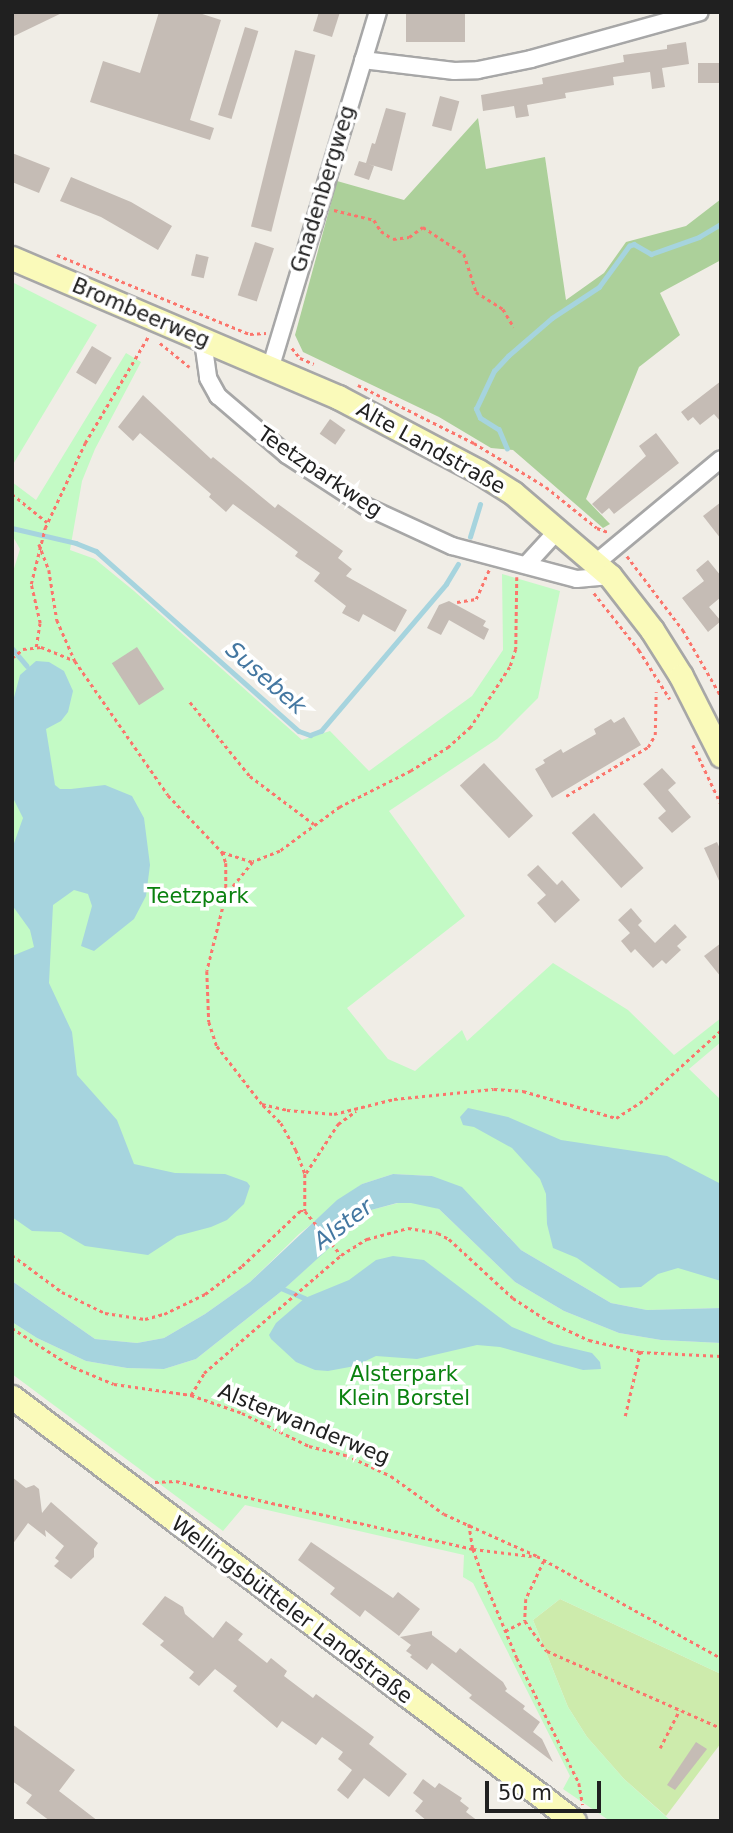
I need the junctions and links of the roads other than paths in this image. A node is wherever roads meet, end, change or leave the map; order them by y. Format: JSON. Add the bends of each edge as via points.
{"nodes":[{"id":1,"x":378,"y":12,"type":"edge"},
{"id":2,"x":700,"y":12,"type":"edge"},
{"id":3,"x":363,"y":60,"type":"junction"},
{"id":4,"x":12,"y":258,"type":"edge"},
{"id":5,"x":203,"y":341,"type":"junction"},
{"id":6,"x":271,"y":366,"type":"junction"},
{"id":7,"x":721,"y":460,"type":"edge"},
{"id":8,"x":558,"y":530,"type":"junction"},
{"id":9,"x":521,"y":565,"type":"junction"},
{"id":10,"x":600,"y":576,"type":"junction"},
{"id":11,"x":721,"y":755,"type":"edge"},
{"id":12,"x":12,"y":1397,"type":"edge"},
{"id":13,"x":579,"y":1814,"type":"edge"}],
"edges":[{"from":1,"to":3,"type":"street","name":"Gnadenbergweg"},
{"from":2,"to":3,"type":"street","via":[[478,70]]},
{"from":3,"to":6,"type":"street","name":"Gnadenbergweg"},
{"from":4,"to":5,"type":"main road","name":"Brombeerweg"},
{"from":5,"to":6,"type":"main road","name":"Brombeerweg"},
{"from":5,"to":9,"type":"street","name":"Teetzparkweg","via":[[208,379],[218,397],[257,431],[365,506],[452,546]]},
{"from":6,"to":8,"type":"main road","name":"Alte Landstraße","via":[[396,425],[478,471]]},
{"from":7,"to":10,"type":"street"},
{"from":8,"to":9,"type":"street"},
{"from":8,"to":10,"type":"main road","name":"Alte Landstraße"},
{"from":9,"to":10,"type":"street","name":"Teetzparkweg","via":[[577,579]]},
{"from":10,"to":11,"type":"main road","name":"Alte Landstraße","via":[[652,630]]},
{"from":12,"to":13,"type":"main road","name":"Wellingsbütteler Landstraße"}]}
